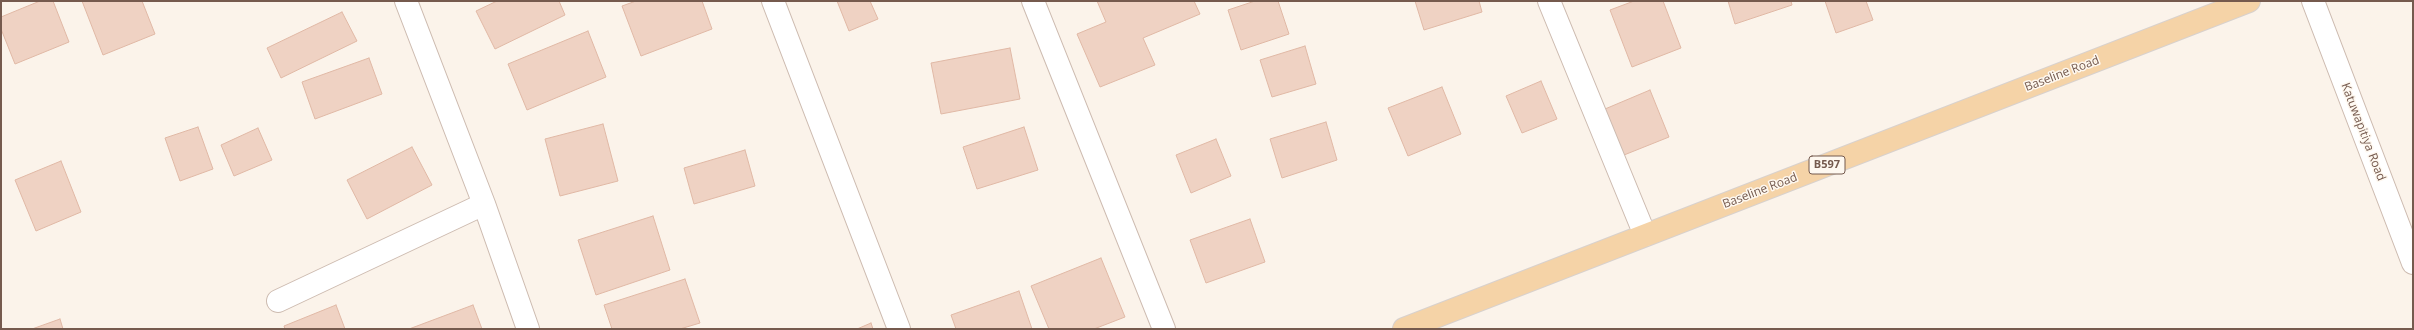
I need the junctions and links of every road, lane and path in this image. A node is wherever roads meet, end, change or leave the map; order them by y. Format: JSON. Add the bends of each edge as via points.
{"nodes":[{"id":1,"x":406,"y":1,"type":"edge"},
{"id":2,"x":774,"y":1,"type":"edge"},
{"id":3,"x":1033,"y":1,"type":"edge"},
{"id":4,"x":1549,"y":1,"type":"edge"},
{"id":5,"x":2249,"y":1,"type":"edge"},
{"id":6,"x":2313,"y":1,"type":"edge"},
{"id":7,"x":484,"y":204,"type":"junction"},
{"id":8,"x":1645,"y":236,"type":"junction"},
{"id":9,"x":2413,"y":263,"type":"edge"},
{"id":10,"x":278,"y":302,"type":"dead end"},
{"id":11,"x":528,"y":329,"type":"edge"},
{"id":12,"x":899,"y":329,"type":"edge"},
{"id":13,"x":1164,"y":329,"type":"edge"},
{"id":14,"x":1404,"y":329,"type":"edge"}],
"edges":[{"from":1,"to":7,"type":"street"},
{"from":2,"to":12,"type":"street"},
{"from":3,"to":13,"type":"street"},
{"from":4,"to":8,"type":"street"},
{"from":5,"to":8,"type":"main road","name":"Baseline Road","number":"B597"},
{"from":6,"to":9,"type":"street","name":"Katuwapitiya Road"},
{"from":7,"to":10,"type":"street"},
{"from":7,"to":11,"type":"street"},
{"from":8,"to":14,"type":"main road","name":"Baseline Road","number":"B597"}]}
